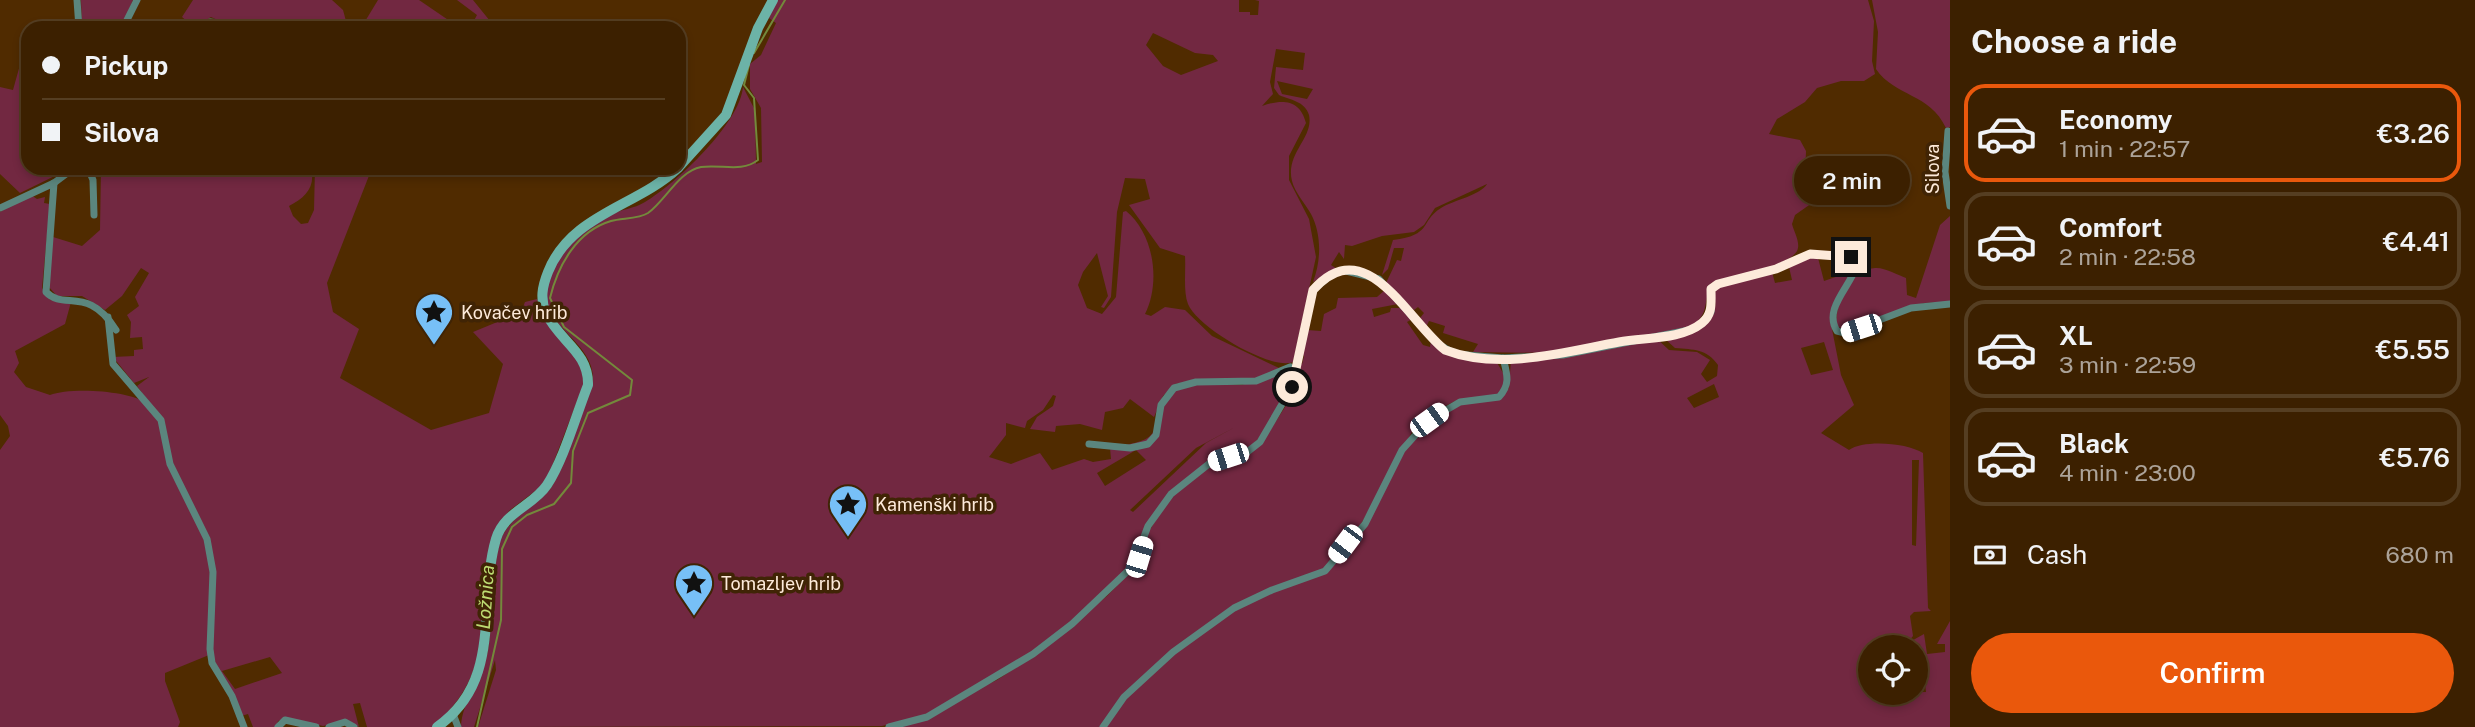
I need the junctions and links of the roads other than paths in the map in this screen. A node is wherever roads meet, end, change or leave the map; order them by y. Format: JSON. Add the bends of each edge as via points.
{"nodes":[{"id":1,"x":77,"y":0,"type":"edge"},
{"id":2,"x":137,"y":0,"type":"edge"},
{"id":3,"x":773,"y":0,"type":"edge"},
{"id":4,"x":78,"y":21,"type":"edge"},
{"id":5,"x":127,"y":21,"type":"edge"},
{"id":6,"x":1948,"y":131,"type":"dead end"},
{"id":7,"x":686,"y":160,"type":"edge"},
{"id":8,"x":65,"y":175,"type":"edge"},
{"id":9,"x":91,"y":175,"type":"edge"},
{"id":10,"x":671,"y":175,"type":"edge"},
{"id":11,"x":54,"y":183,"type":"junction"},
{"id":12,"x":1950,"y":206,"type":"edge"},
{"id":13,"x":0,"y":208,"type":"edge"},
{"id":14,"x":94,"y":215,"type":"dead end"},
{"id":15,"x":1950,"y":304,"type":"edge"},
{"id":16,"x":108,"y":317,"type":"junction"},
{"id":17,"x":116,"y":330,"type":"dead end"},
{"id":18,"x":1503,"y":358,"type":"junction"},
{"id":19,"x":1290,"y":367,"type":"dead end"},
{"id":20,"x":1089,"y":444,"type":"dead end"},
{"id":21,"x":238,"y":713,"type":"junction"},
{"id":22,"x":453,"y":714,"type":"junction"},
{"id":23,"x":237,"y":727,"type":"edge"},
{"id":24,"x":244,"y":727,"type":"edge"},
{"id":25,"x":278,"y":727,"type":"edge"},
{"id":26,"x":316,"y":727,"type":"edge"},
{"id":27,"x":329,"y":727,"type":"edge"},
{"id":28,"x":354,"y":727,"type":"edge"},
{"id":29,"x":437,"y":727,"type":"edge"},
{"id":30,"x":458,"y":727,"type":"edge"},
{"id":31,"x":889,"y":727,"type":"edge"},
{"id":32,"x":1104,"y":727,"type":"edge"}],
"edges":[{"from":1,"to":4,"type":"street"},
{"from":2,"to":5,"type":"street"},
{"from":3,"to":7,"type":"street","via":[[726,116]]},
{"from":6,"to":12,"type":"street","name":"Silova","via":[[1945,172]]},
{"from":8,"to":11,"type":"street"},
{"from":9,"to":14,"type":"street"},
{"from":10,"to":22,"type":"street","via":[[570,236],[550,267],[541,300],[548,317],[583,359],[588,385],[549,482],[515,511],[496,538],[481,666]]},
{"from":11,"to":13,"type":"street"},
{"from":11,"to":16,"type":"street","via":[[46,292],[55,299],[85,301]]},
{"from":15,"to":18,"type":"street","via":[[1911,309],[1845,333],[1837,331],[1832,324],[1834,313],[1856,267],[1851,257],[1810,254],[1718,284],[1711,289],[1711,312],[1689,330],[1563,355]]},
{"from":16,"to":17,"type":"street"},
{"from":16,"to":21,"type":"street","via":[[113,364],[161,420],[170,464],[207,539],[214,572],[210,649],[215,670]]},
{"from":18,"to":31,"type":"street","via":[[1445,350],[1379,279],[1342,271],[1332,274],[1313,290],[1292,387],[1260,442],[1246,453],[1210,463],[1171,494],[1148,526],[1133,566],[1033,654],[928,717]]},
{"from":18,"to":32,"type":"street","via":[[1508,377],[1499,397],[1460,402],[1418,429],[1402,450],[1365,524],[1325,571],[1234,608],[1174,652],[1124,697]]},
{"from":19,"to":20,"type":"street","via":[[1256,381],[1174,387],[1161,405],[1156,435],[1148,444],[1130,448]]},
{"from":21,"to":23,"type":"street"},
{"from":21,"to":24,"type":"street"},
{"from":22,"to":29,"type":"street"},
{"from":22,"to":30,"type":"street"},
{"from":25,"to":26,"type":"street","via":[[285,720]]},
{"from":27,"to":28,"type":"street","via":[[345,722]]}]}
